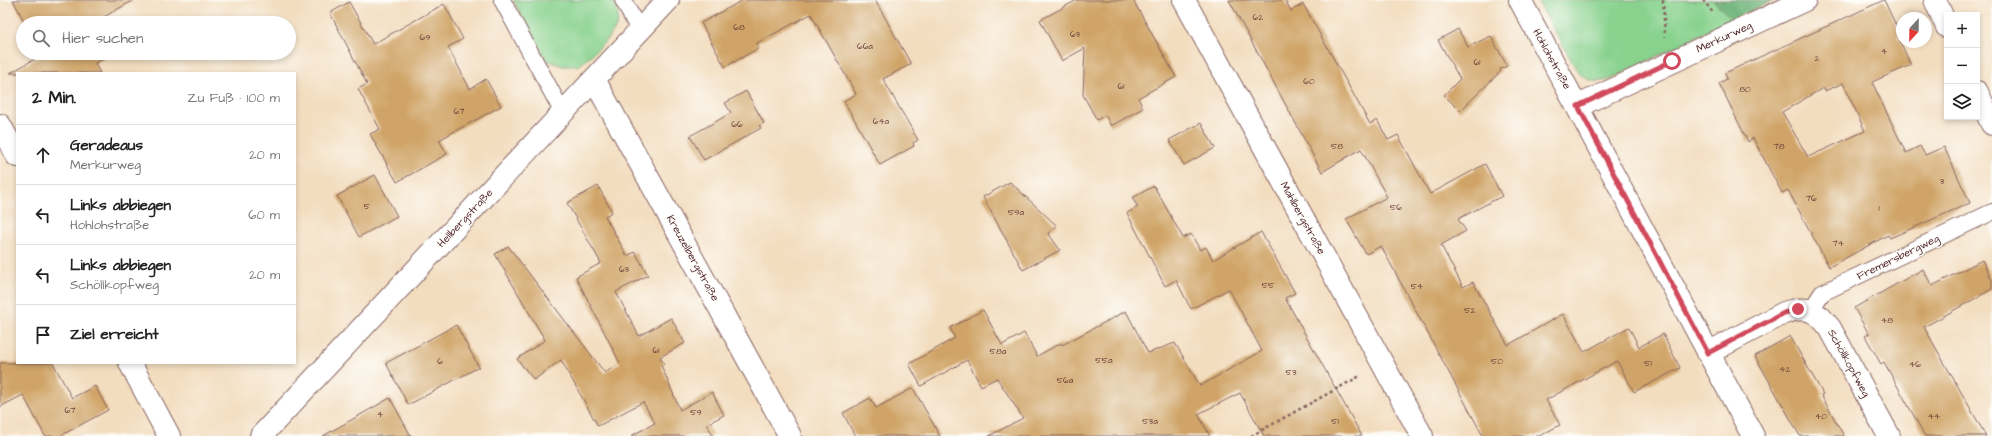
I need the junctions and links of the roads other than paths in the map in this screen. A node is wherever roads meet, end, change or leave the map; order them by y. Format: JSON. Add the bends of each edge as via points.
{"nodes":[{"id":1,"x":502,"y":0,"type":"edge"},
{"id":2,"x":623,"y":0,"type":"edge"},
{"id":3,"x":668,"y":0,"type":"edge"},
{"id":4,"x":1184,"y":0,"type":"edge"},
{"id":5,"x":1520,"y":0,"type":"edge"},
{"id":6,"x":1806,"y":0,"type":"edge"},
{"id":7,"x":1934,"y":0,"type":"edge"},
{"id":8,"x":1944,"y":21,"type":"edge"},
{"id":9,"x":639,"y":30,"type":"junction"},
{"id":10,"x":595,"y":81,"type":"junction"},
{"id":11,"x":1980,"y":98,"type":"edge"},
{"id":12,"x":1578,"y":106,"type":"junction"},
{"id":13,"x":563,"y":112,"type":"junction"},
{"id":14,"x":1992,"y":124,"type":"edge"},
{"id":15,"x":0,"y":125,"type":"edge"},
{"id":16,"x":16,"y":154,"type":"edge"},
{"id":17,"x":1992,"y":212,"type":"edge"},
{"id":18,"x":1811,"y":310,"type":"junction"},
{"id":19,"x":1708,"y":353,"type":"junction"},
{"id":20,"x":131,"y":364,"type":"edge"},
{"id":21,"x":169,"y":436,"type":"edge"},
{"id":22,"x":261,"y":436,"type":"edge"},
{"id":23,"x":790,"y":436,"type":"edge"},
{"id":24,"x":1422,"y":436,"type":"edge"},
{"id":25,"x":1753,"y":436,"type":"edge"},
{"id":26,"x":1889,"y":436,"type":"edge"}],
"edges":[{"from":1,"to":13,"type":"lane"},
{"from":2,"to":9,"type":"lane"},
{"from":3,"to":9,"type":"street","name":"Hellbergstraße"},
{"from":4,"to":24,"type":"street","name":"Mahlbergstraße"},
{"from":5,"to":12,"type":"street","name":"Hohlohstraße"},
{"from":6,"to":12,"type":"street","name":"Merkurweg"},
{"from":7,"to":8,"type":"street"},
{"from":9,"to":10,"type":"street","name":"Hellbergstraße"},
{"from":10,"to":13,"type":"street","name":"Hellbergstraße"},
{"from":10,"to":23,"type":"street","name":"Kreuzelbergstraße"},
{"from":11,"to":14,"type":"street"},
{"from":12,"to":19,"type":"street","name":"Hohlohstraße"},
{"from":13,"to":22,"type":"street","name":"Hellbergstraße"},
{"from":15,"to":16,"type":"street"},
{"from":17,"to":18,"type":"lane","name":"Fremersbergweg","via":[[1822,293]]},
{"from":18,"to":19,"type":"street","via":[[1798,309],[1784,313]]},
{"from":18,"to":26,"type":"street","name":"Schöllkopfweg","via":[[1822,317],[1830,328]]},
{"from":19,"to":25,"type":"street","name":"Hohlohstraße"},
{"from":20,"to":21,"type":"street"}]}
